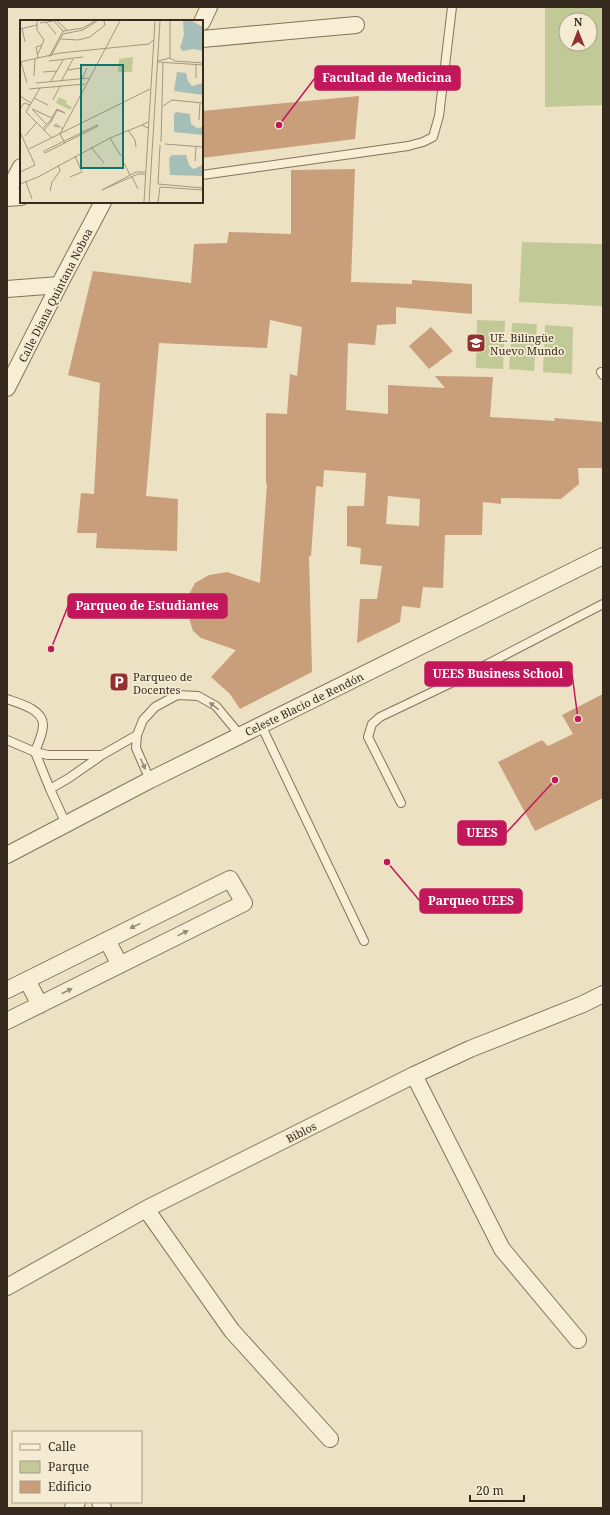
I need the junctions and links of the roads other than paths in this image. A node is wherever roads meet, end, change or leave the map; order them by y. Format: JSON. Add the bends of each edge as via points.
{"nodes":[{"id":1,"x":209,"y":7,"type":"edge"},
{"id":2,"x":452,"y":7,"type":"edge"},
{"id":3,"x":203,"y":20,"type":"edge"},
{"id":4,"x":356,"y":25,"type":"dead end"},
{"id":5,"x":203,"y":39,"type":"edge"},
{"id":6,"x":20,"y":169,"type":"edge"},
{"id":7,"x":203,"y":175,"type":"edge"},
{"id":8,"x":7,"y":193,"type":"edge"},
{"id":9,"x":20,"y":197,"type":"edge"},
{"id":10,"x":7,"y":198,"type":"edge"},
{"id":11,"x":102,"y":203,"type":"edge"},
{"id":12,"x":59,"y":285,"type":"junction"},
{"id":13,"x":7,"y":288,"type":"edge"},
{"id":14,"x":7,"y":386,"type":"edge"},
{"id":15,"x":603,"y":556,"type":"edge"},
{"id":16,"x":603,"y":604,"type":"edge"},
{"id":17,"x":7,"y":699,"type":"edge"},
{"id":18,"x":261,"y":725,"type":"junction"},
{"id":19,"x":137,"y":735,"type":"junction"},
{"id":20,"x":240,"y":735,"type":"junction"},
{"id":21,"x":7,"y":740,"type":"edge"},
{"id":22,"x":35,"y":752,"type":"junction"},
{"id":23,"x":102,"y":755,"type":"junction"},
{"id":24,"x":150,"y":780,"type":"junction"},
{"id":25,"x":50,"y":789,"type":"junction"},
{"id":26,"x":401,"y":803,"type":"dead end"},
{"id":27,"x":66,"y":824,"type":"junction"},
{"id":28,"x":7,"y":855,"type":"edge"},
{"id":29,"x":107,"y":940,"type":"junction"},
{"id":30,"x":364,"y":942,"type":"dead end"},
{"id":31,"x":120,"y":965,"type":"junction"},
{"id":32,"x":27,"y":980,"type":"junction"},
{"id":33,"x":7,"y":990,"type":"edge"},
{"id":34,"x":603,"y":994,"type":"edge"},
{"id":35,"x":40,"y":1005,"type":"junction"},
{"id":36,"x":7,"y":1021,"type":"edge"},
{"id":37,"x":414,"y":1075,"type":"junction"},
{"id":38,"x":146,"y":1209,"type":"junction"},
{"id":39,"x":7,"y":1287,"type":"edge"},
{"id":40,"x":578,"y":1340,"type":"dead end"},
{"id":41,"x":330,"y":1439,"type":"dead end"}],
"edges":[{"from":1,"to":3,"type":"street"},
{"from":2,"to":7,"type":"lane","via":[[439,116],[433,137],[408,146]]},
{"from":4,"to":5,"type":"street"},
{"from":6,"to":8,"type":"street"},
{"from":9,"to":10,"type":"street"},
{"from":11,"to":12,"type":"street","name":"Calle Diana Quintana Noboa"},
{"from":12,"to":13,"type":"street"},
{"from":12,"to":14,"type":"street","name":"Calle Diana Quintana Noboa"},
{"from":15,"to":18,"type":"street","name":"Celeste Blacio de Rendón"},
{"from":16,"to":26,"type":"lane","via":[[380,717],[372,724],[368,737]]},
{"from":17,"to":22,"type":"lane","via":[[32,709],[44,723]]},
{"from":18,"to":20,"type":"street","name":"Celeste Blacio de Rendón"},
{"from":18,"to":30,"type":"lane"},
{"from":20,"to":19,"type":"lane","one_way":true,"via":[[216,706],[198,696],[177,695],[155,706],[142,720]]},
{"from":19,"to":23,"type":"lane"},
{"from":19,"to":24,"type":"lane","one_way":true,"via":[[136,748]]},
{"from":20,"to":24,"type":"street","name":"Celeste Blacio de Rendón"},
{"from":21,"to":22,"type":"lane"},
{"from":22,"to":23,"type":"lane","via":[[48,755]]},
{"from":22,"to":25,"type":"lane"},
{"from":23,"to":25,"type":"lane"},
{"from":24,"to":27,"type":"street","name":"Celeste Blacio de Rendón"},
{"from":25,"to":27,"type":"lane"},
{"from":27,"to":28,"type":"street","name":"Celeste Blacio de Rendón"},
{"from":29,"to":31,"type":"street"},
{"from":31,"to":29,"type":"street","one_way":true,"via":[[244,903],[230,880]]},
{"from":29,"to":32,"type":"street"},
{"from":35,"to":31,"type":"street","one_way":true},
{"from":32,"to":33,"type":"street"},
{"from":32,"to":35,"type":"street"},
{"from":34,"to":37,"type":"street","name":"Biblos"},
{"from":35,"to":36,"type":"street"},
{"from":37,"to":38,"type":"street","name":"Biblos"},
{"from":37,"to":40,"type":"street","via":[[502,1250]]},
{"from":38,"to":39,"type":"street","name":"Biblos"},
{"from":38,"to":41,"type":"street","via":[[232,1331]]}]}
